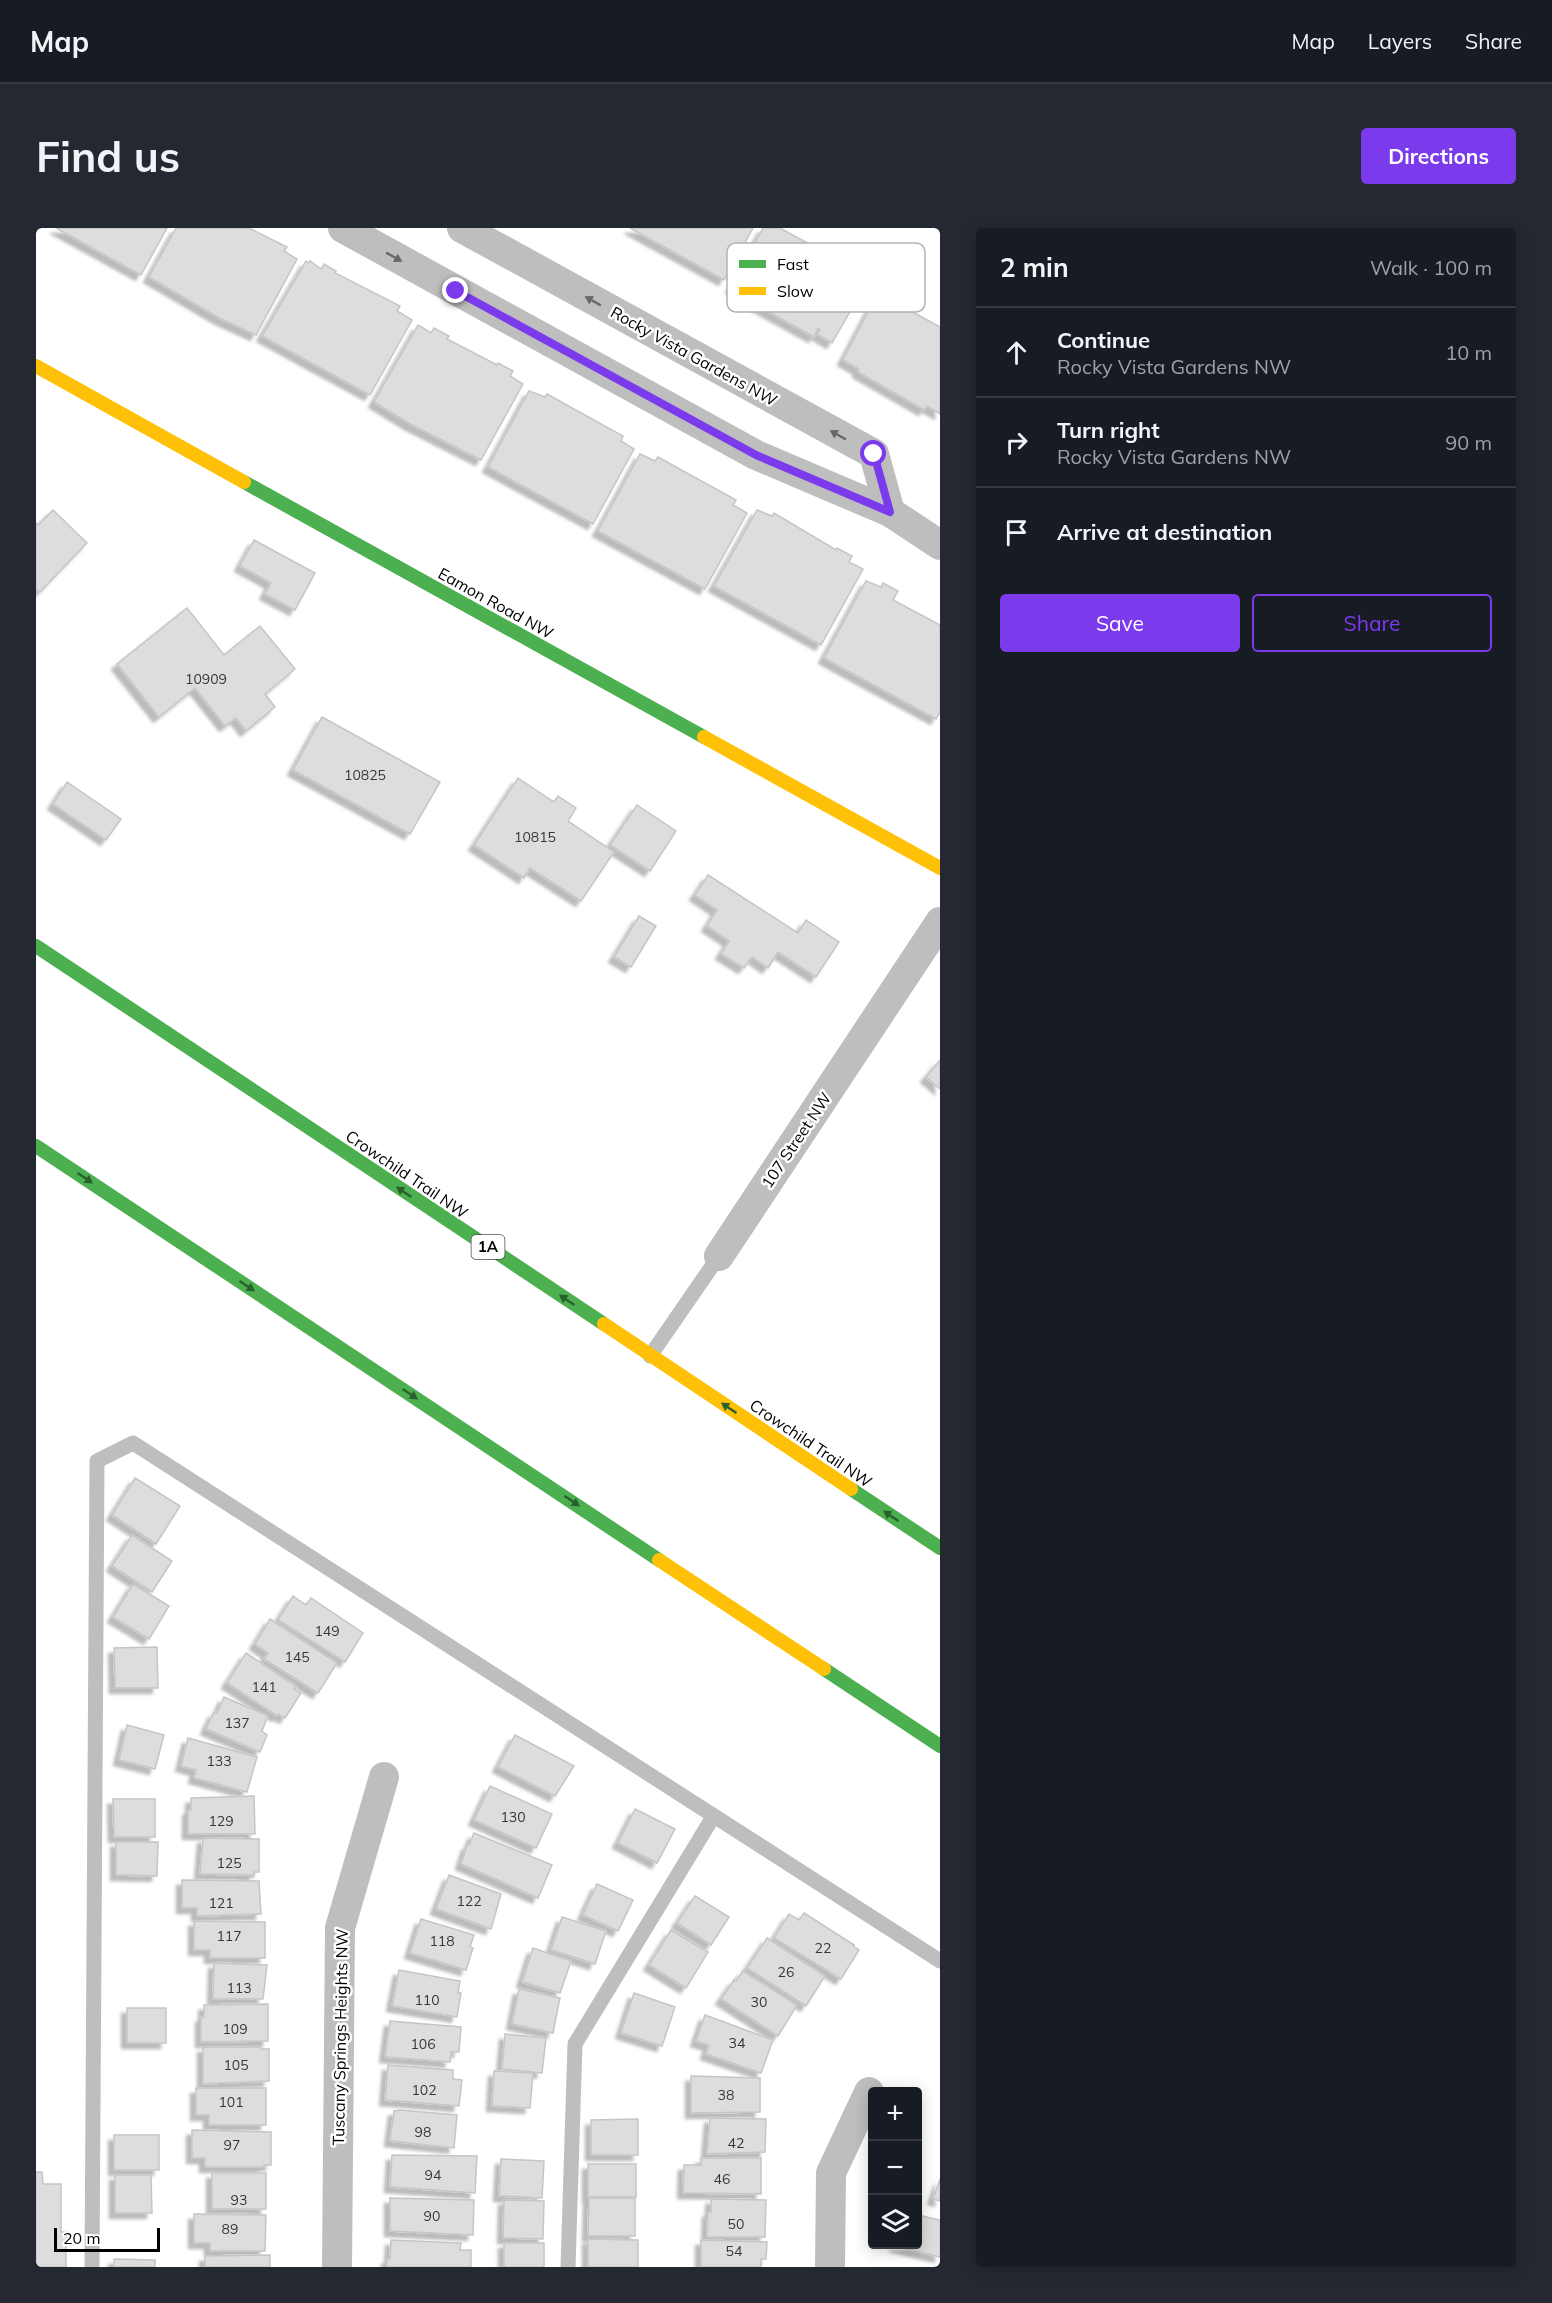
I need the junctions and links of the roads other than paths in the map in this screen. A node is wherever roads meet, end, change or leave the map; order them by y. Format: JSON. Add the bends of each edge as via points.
{"nodes":[{"id":1,"x":343,"y":228,"type":"edge"},
{"id":2,"x":462,"y":228,"type":"edge"},
{"id":3,"x":36,"y":366,"type":"edge"},
{"id":4,"x":890,"y":512,"type":"junction"},
{"id":5,"x":940,"y":545,"type":"edge"},
{"id":6,"x":940,"y":868,"type":"edge"},
{"id":7,"x":940,"y":922,"type":"edge"},
{"id":8,"x":36,"y":946,"type":"edge"},
{"id":9,"x":36,"y":1146,"type":"edge"},
{"id":10,"x":719,"y":1256,"type":"joint"},
{"id":11,"x":650,"y":1356,"type":"junction"},
{"id":12,"x":940,"y":1548,"type":"edge"},
{"id":13,"x":940,"y":1746,"type":"edge"},
{"id":14,"x":384,"y":1778,"type":"dead end"},
{"id":15,"x":713,"y":1817,"type":"junction"},
{"id":16,"x":940,"y":1961,"type":"edge"},
{"id":17,"x":868,"y":2094,"type":"edge"},
{"id":18,"x":92,"y":2267,"type":"edge"},
{"id":19,"x":337,"y":2267,"type":"edge"},
{"id":20,"x":568,"y":2267,"type":"edge"},
{"id":21,"x":830,"y":2267,"type":"edge"}],
"edges":[{"from":1,"to":4,"type":"street","one_way":true,"via":[[756,455]]},
{"from":4,"to":2,"type":"street","name":"Rocky Vista Gardens NW","one_way":true,"via":[[874,454]]},
{"from":3,"to":6,"type":"main road","name":"Eamon Road NW"},
{"from":4,"to":5,"type":"street"},
{"from":7,"to":10,"type":"street","name":"107 Street NW"},
{"from":11,"to":8,"type":"main road","name":"Crowchild Trail NW","number":"1A","one_way":true},
{"from":9,"to":13,"type":"main road","one_way":true},
{"from":10,"to":11,"type":"lane","name":"107 Street NW"},
{"from":12,"to":11,"type":"main road","name":"Crowchild Trail NW","number":"1A","one_way":true},
{"from":14,"to":19,"type":"street","name":"Tuscany Springs Heights NW","via":[[340,1928]]},
{"from":15,"to":16,"type":"lane"},
{"from":15,"to":18,"type":"lane","via":[[132,1443],[98,1461]]},
{"from":15,"to":20,"type":"lane","via":[[575,2044]]},
{"from":17,"to":21,"type":"street","via":[[831,2173]]}]}
